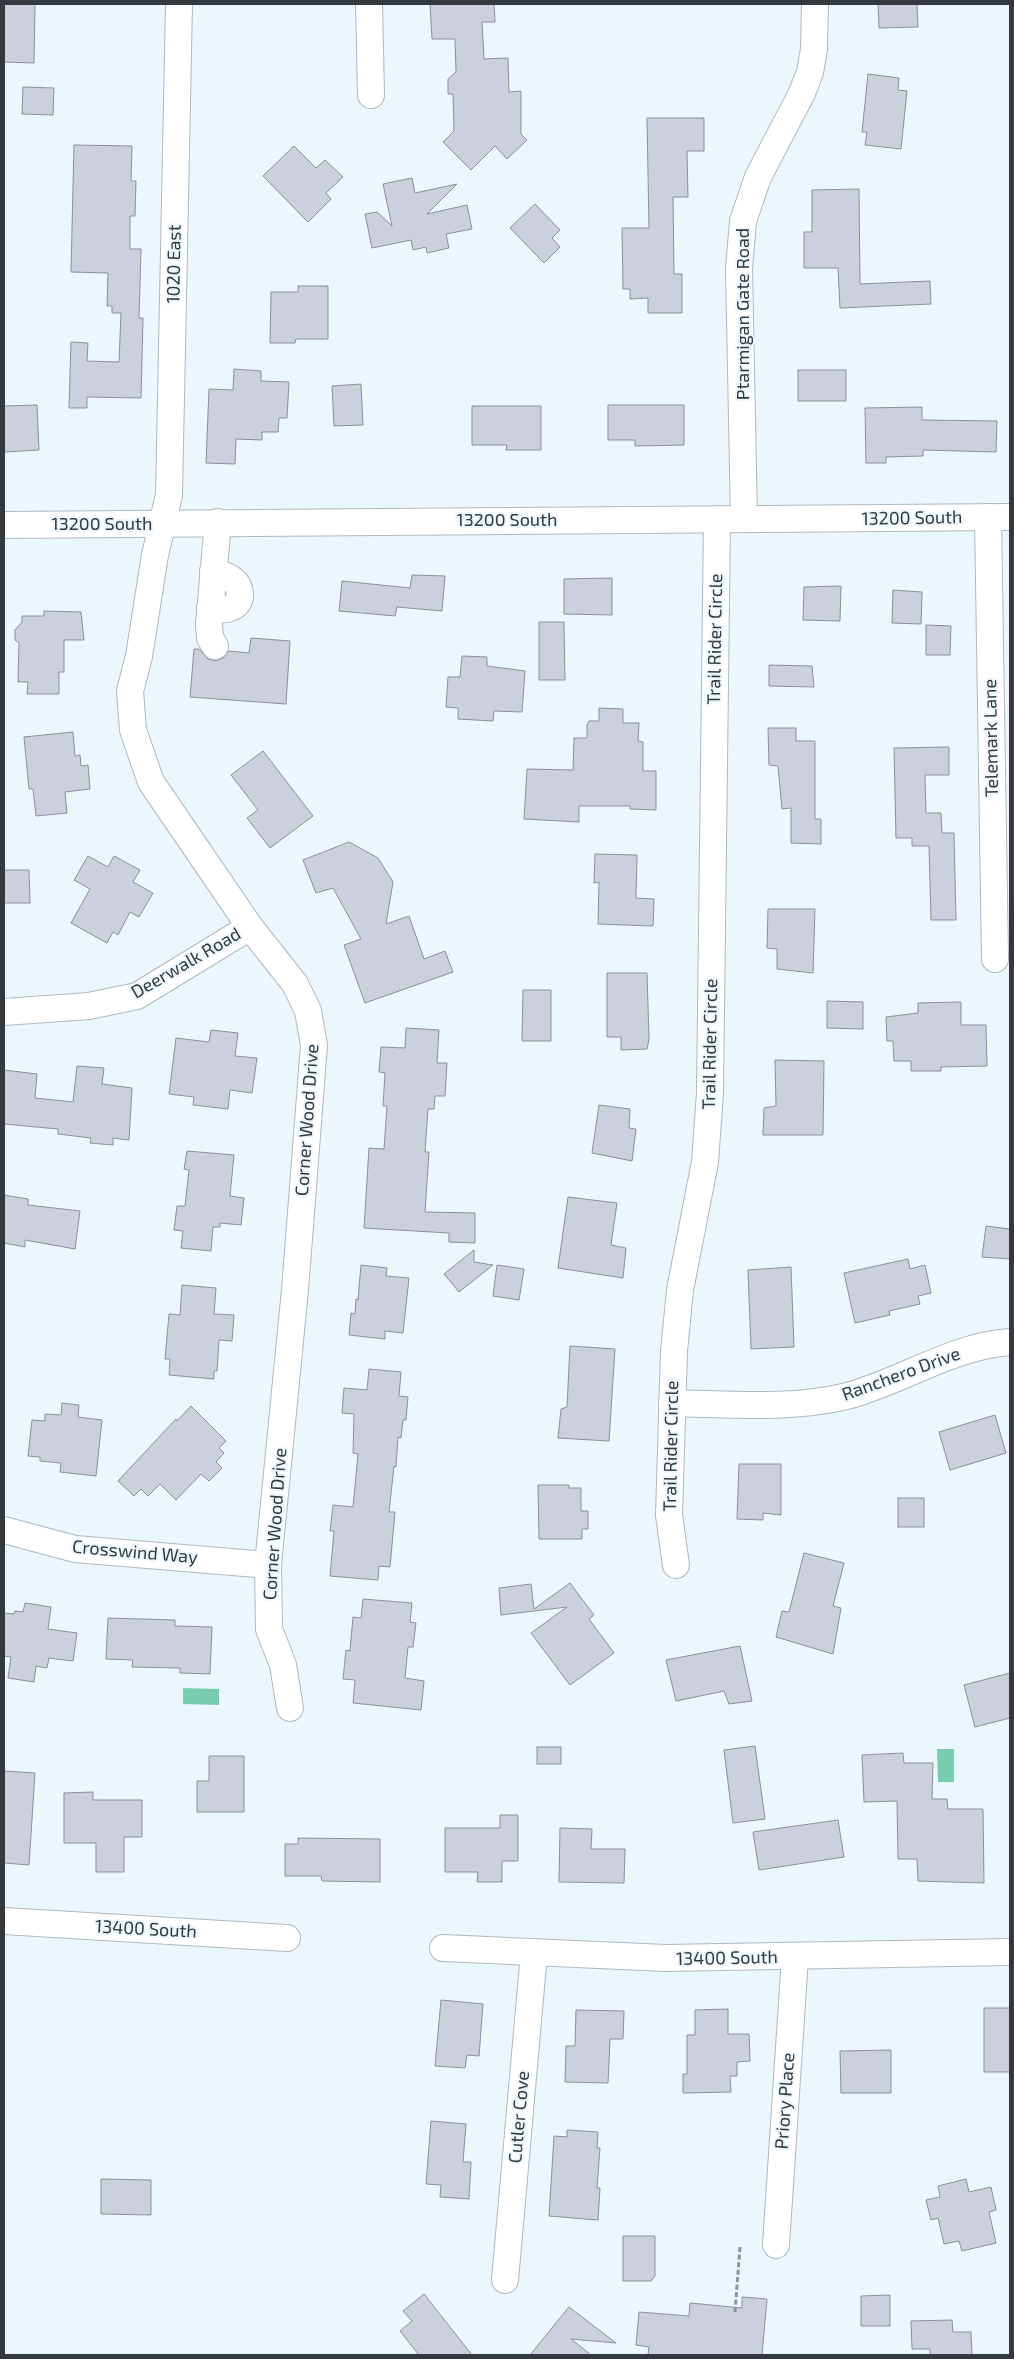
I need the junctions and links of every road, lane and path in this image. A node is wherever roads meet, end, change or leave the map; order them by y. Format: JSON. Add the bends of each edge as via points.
{"nodes":[{"id":1,"x":179,"y":4,"type":"edge"},
{"id":2,"x":369,"y":4,"type":"edge"},
{"id":3,"x":815,"y":4,"type":"edge"},
{"id":4,"x":371,"y":95,"type":"dead end"},
{"id":5,"x":999,"y":517,"type":"edge"},
{"id":6,"x":717,"y":519,"type":"junction"},
{"id":7,"x":744,"y":519,"type":"junction"},
{"id":8,"x":218,"y":522,"type":"junction"},
{"id":9,"x":162,"y":524,"type":"junction"},
{"id":10,"x":4,"y":525,"type":"edge"},
{"id":11,"x":215,"y":646,"type":"dead end"},
{"id":12,"x":250,"y":927,"type":"junction"},
{"id":13,"x":995,"y":959,"type":"dead end"},
{"id":14,"x":4,"y":1012,"type":"edge"},
{"id":15,"x":1010,"y":1342,"type":"edge"},
{"id":16,"x":672,"y":1403,"type":"junction"},
{"id":17,"x":4,"y":1530,"type":"edge"},
{"id":18,"x":268,"y":1565,"type":"junction"},
{"id":19,"x":676,"y":1565,"type":"dead end"},
{"id":20,"x":290,"y":1708,"type":"dead end"},
{"id":21,"x":4,"y":1921,"type":"edge"},
{"id":22,"x":288,"y":1938,"type":"dead end"},
{"id":23,"x":443,"y":1948,"type":"dead end"},
{"id":24,"x":1010,"y":1952,"type":"edge"},
{"id":25,"x":534,"y":1953,"type":"junction"},
{"id":26,"x":795,"y":1957,"type":"junction"},
{"id":27,"x":776,"y":2245,"type":"dead end"},
{"id":28,"x":740,"y":2247,"type":"dead end"},
{"id":29,"x":505,"y":2280,"type":"dead end"},
{"id":30,"x":735,"y":2312,"type":"dead end"}],
"edges":[{"from":1,"to":9,"type":"street","name":"1020 East","via":[[170,495]]},
{"from":2,"to":4,"type":"street"},
{"from":3,"to":7,"type":"street","name":"Ptarmigan Gate Road","via":[[814,49],[807,79],[758,176],[743,221],[739,269]]},
{"from":5,"to":7,"type":"street","name":"13200 South"},
{"from":5,"to":13,"type":"street","name":"Telemark Lane"},
{"from":6,"to":7,"type":"street","name":"13200 South"},
{"from":6,"to":8,"type":"street","name":"13200 South"},
{"from":6,"to":16,"type":"street","name":"Trail Rider Circle","via":[[709,1110],[705,1162],[680,1290]]},
{"from":8,"to":9,"type":"street","name":"13200 South"},
{"from":8,"to":11,"type":"street","via":[[210,609],[210,638]]},
{"from":9,"to":10,"type":"street","name":"13200 South"},
{"from":9,"to":12,"type":"street","name":"Corner Wood Drive","via":[[130,691],[133,730],[151,782]]},
{"from":12,"to":14,"type":"street","name":"Deerwalk Road","via":[[136,996],[88,1006]]},
{"from":12,"to":18,"type":"street","name":"Corner Wood Drive","via":[[295,984],[308,1011],[314,1045],[295,1290]]},
{"from":15,"to":16,"type":"street","name":"Ranchero Drive","via":[[963,1351],[884,1384],[806,1403]]},
{"from":16,"to":19,"type":"street","name":"Trail Rider Circle","via":[[669,1515]]},
{"from":17,"to":18,"type":"street","name":"Crosswind Way","via":[[75,1549]]},
{"from":18,"to":20,"type":"street","name":"Corner Wood Drive","via":[[269,1629],[283,1666]]},
{"from":21,"to":22,"type":"street","name":"13400 South"},
{"from":23,"to":25,"type":"street","name":"13400 South"},
{"from":24,"to":26,"type":"street","name":"13400 South"},
{"from":25,"to":26,"type":"street","name":"13400 South","via":[[666,1958]]},
{"from":25,"to":29,"type":"street","name":"Cutler Cove"},
{"from":26,"to":27,"type":"street","name":"Priory Place"},
{"from":28,"to":30,"type":"path"}]}
